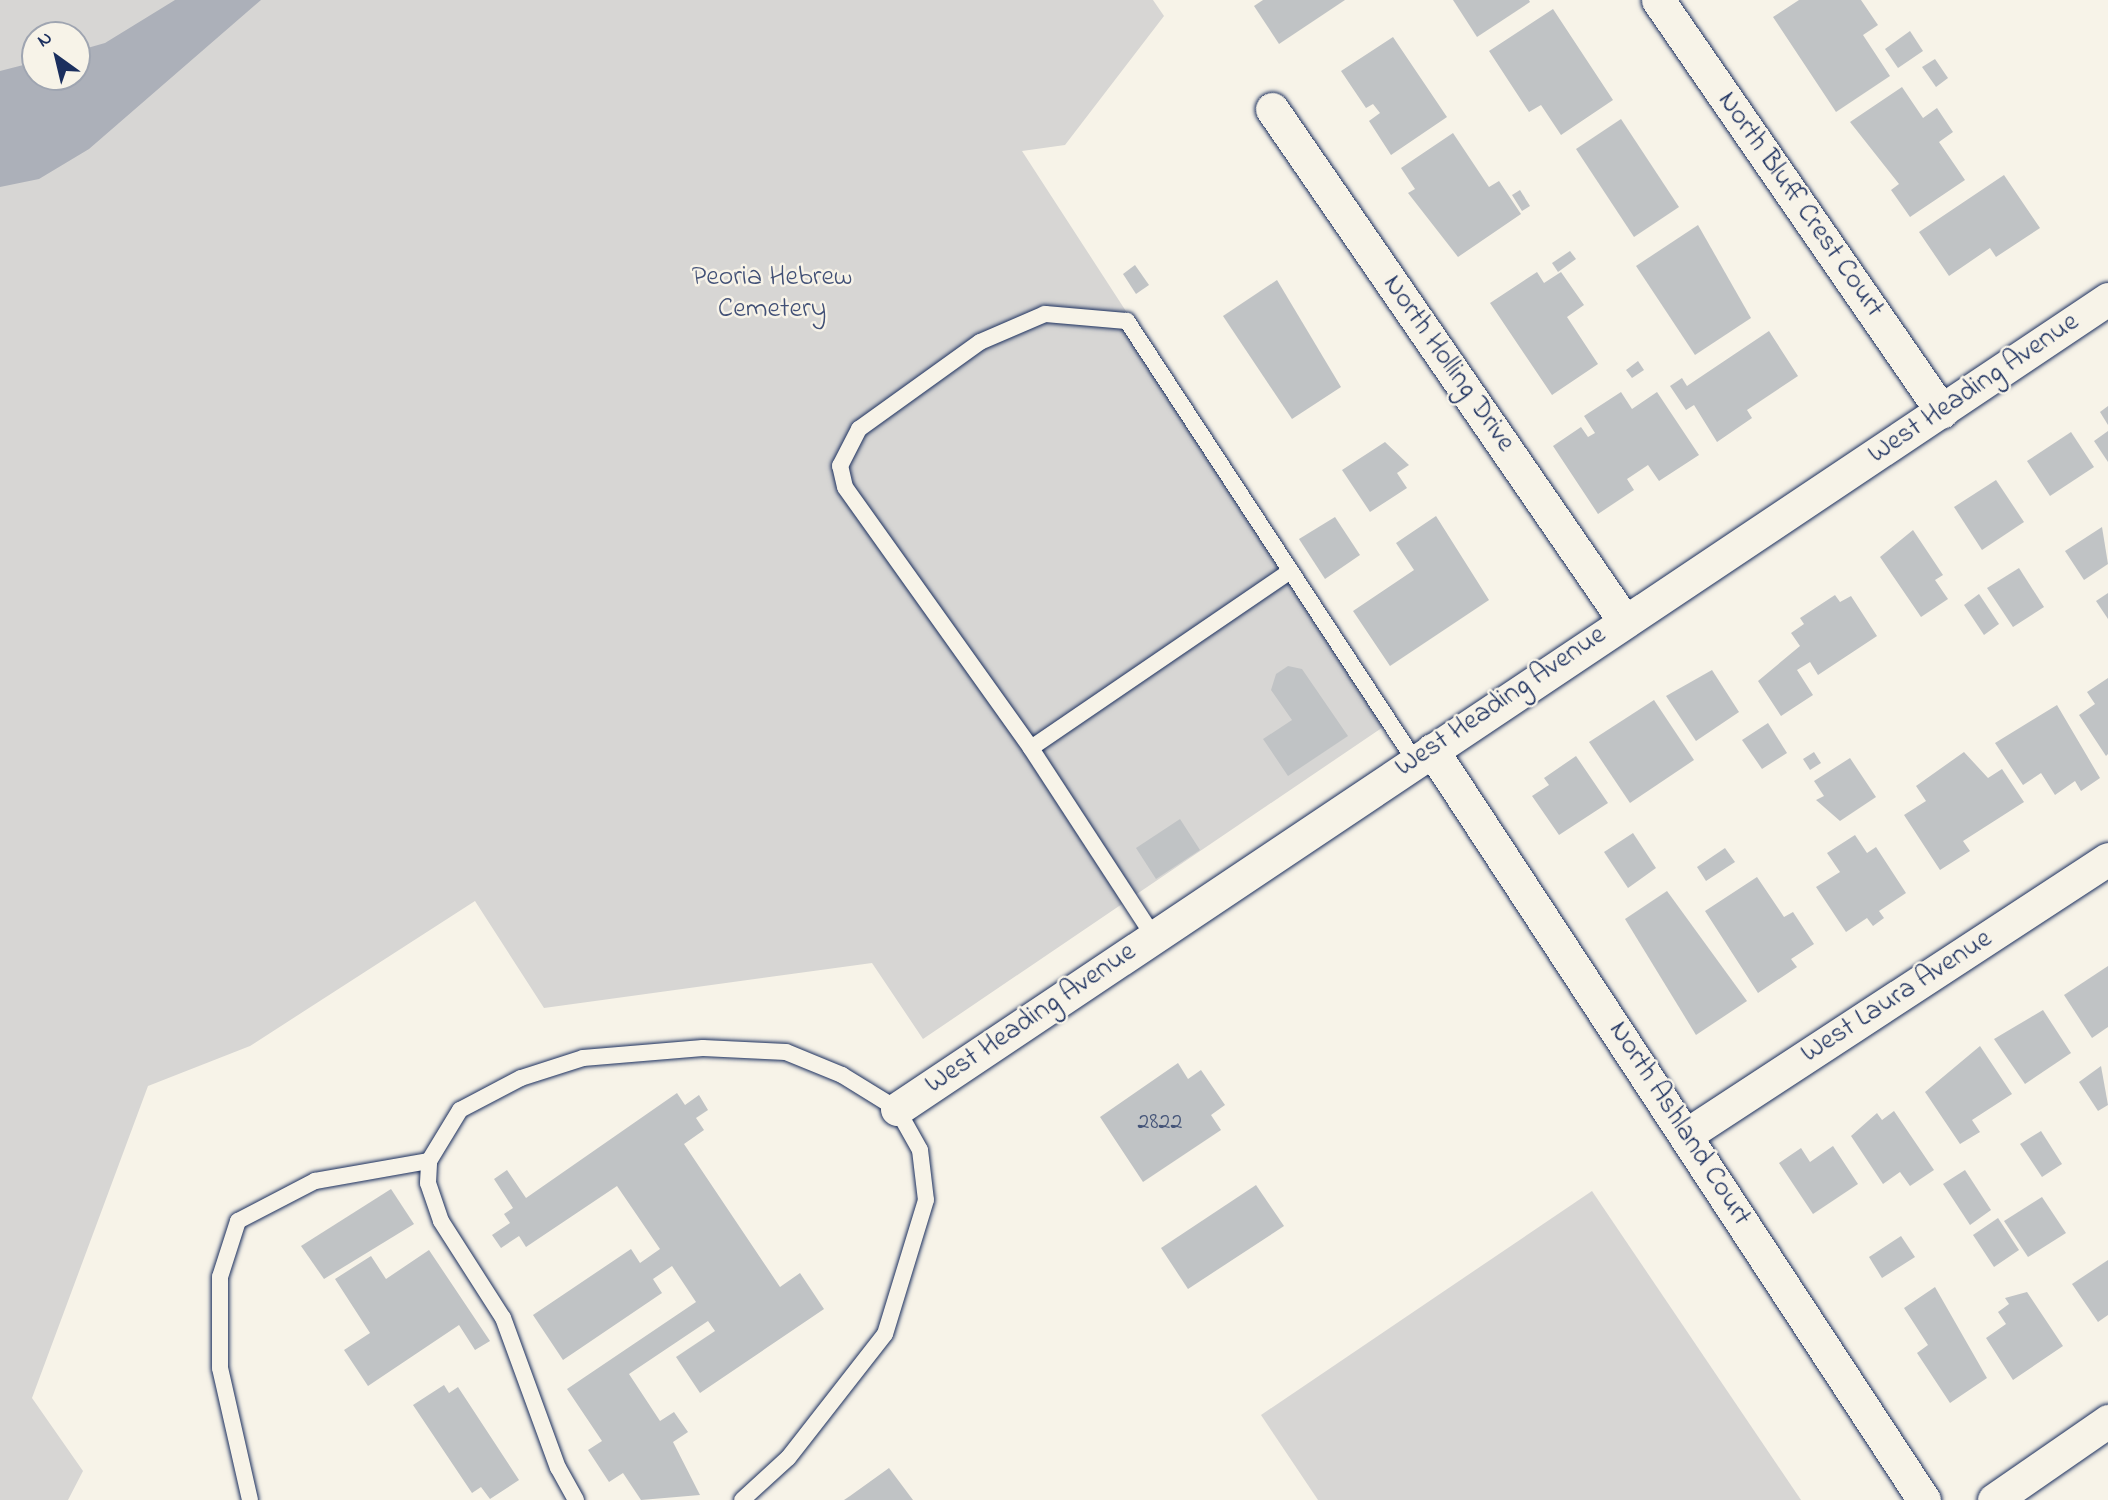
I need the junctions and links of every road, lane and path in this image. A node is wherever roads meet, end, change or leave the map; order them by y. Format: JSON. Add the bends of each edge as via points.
{"nodes":[{"id":1,"x":1658,"y":0,"type":"edge"},
{"id":2,"x":1272,"y":109,"type":"dead end"},
{"id":3,"x":2108,"y":299,"type":"edge"},
{"id":4,"x":1942,"y":411,"type":"junction"},
{"id":5,"x":1289,"y":572,"type":"junction"},
{"id":6,"x":1623,"y":619,"type":"junction"},
{"id":7,"x":1031,"y":748,"type":"junction"},
{"id":8,"x":1424,"y":756,"type":"junction"},
{"id":9,"x":2108,"y":859,"type":"edge"},
{"id":10,"x":1154,"y":937,"type":"junction"},
{"id":11,"x":897,"y":1108,"type":"junction"},
{"id":12,"x":1686,"y":1135,"type":"junction"},
{"id":13,"x":429,"y":1161,"type":"junction"},
{"id":14,"x":2108,"y":1421,"type":"edge"},
{"id":15,"x":250,"y":1500,"type":"edge"},
{"id":16,"x":576,"y":1500,"type":"edge"},
{"id":17,"x":742,"y":1500,"type":"edge"},
{"id":18,"x":1924,"y":1500,"type":"edge"},
{"id":19,"x":1994,"y":1500,"type":"edge"}],
"edges":[{"from":1,"to":4,"type":"street","name":"North Bluff Crest Court"},
{"from":2,"to":6,"type":"street","name":"North Holling Drive"},
{"from":3,"to":4,"type":"street","name":"West Heading Avenue"},
{"from":4,"to":6,"type":"street","name":"West Heading Avenue"},
{"from":5,"to":7,"type":"lane"},
{"from":5,"to":7,"type":"lane","via":[[1127,321],[1045,314],[981,342],[859,429],[840,466],[845,486]]},
{"from":5,"to":8,"type":"lane"},
{"from":6,"to":8,"type":"street","name":"West Heading Avenue"},
{"from":7,"to":10,"type":"lane"},
{"from":8,"to":10,"type":"street","name":"West Heading Avenue"},
{"from":8,"to":12,"type":"street","name":"North Ashland Court"},
{"from":9,"to":12,"type":"street","name":"West Laura Avenue"},
{"from":10,"to":11,"type":"street","name":"West Heading Avenue"},
{"from":11,"to":13,"type":"lane","via":[[786,1052],[703,1048],[583,1058],[520,1079],[460,1110]]},
{"from":11,"to":17,"type":"lane","via":[[920,1150],[926,1200],[885,1334],[788,1458]]},
{"from":12,"to":18,"type":"street","name":"North Ashland Court"},
{"from":13,"to":15,"type":"lane","via":[[316,1181],[238,1221],[220,1277],[220,1368]]},
{"from":13,"to":16,"type":"lane","via":[[428,1183],[441,1221],[503,1318],[558,1468]]},
{"from":14,"to":19,"type":"street"}]}
